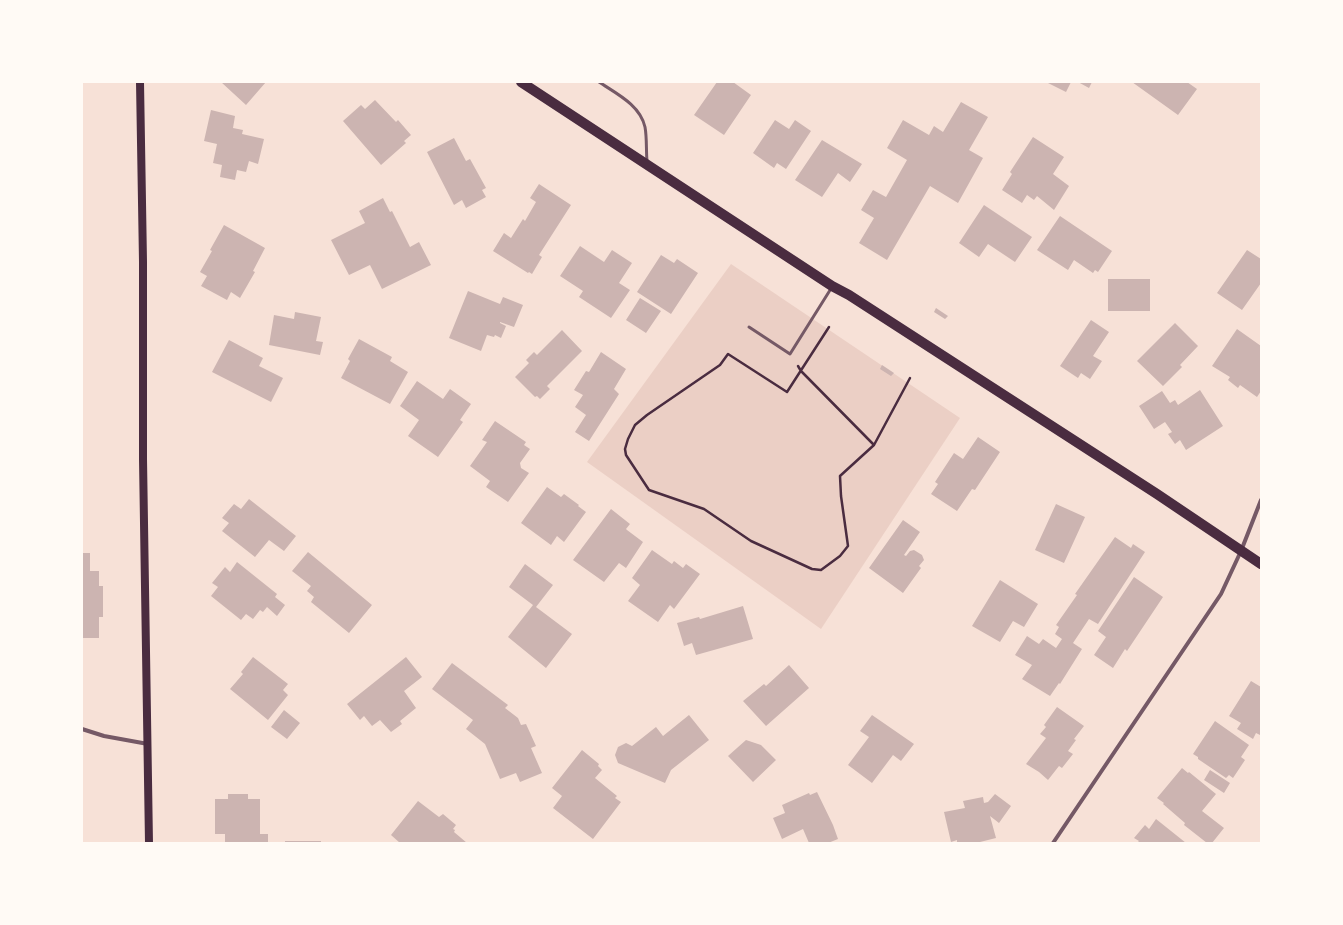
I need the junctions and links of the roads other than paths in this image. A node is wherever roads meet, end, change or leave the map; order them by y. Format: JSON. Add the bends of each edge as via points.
{"nodes":[{"id":1,"x":140,"y":82,"type":"edge"},
{"id":2,"x":521,"y":82,"type":"edge"},
{"id":3,"x":599,"y":82,"type":"edge"},
{"id":4,"x":647,"y":165,"type":"junction"},
{"id":5,"x":832,"y":286,"type":"junction"},
{"id":6,"x":749,"y":327,"type":"dead end"},
{"id":7,"x":1261,"y":500,"type":"edge"},
{"id":8,"x":1241,"y":551,"type":"junction"},
{"id":9,"x":1261,"y":564,"type":"edge"},
{"id":10,"x":82,"y":729,"type":"edge"},
{"id":11,"x":148,"y":744,"type":"junction"},
{"id":12,"x":149,"y":843,"type":"edge"},
{"id":13,"x":1053,"y":843,"type":"edge"}],
"edges":[{"from":1,"to":11,"type":"main road"},
{"from":2,"to":4,"type":"main road"},
{"from":3,"to":4,"type":"lane","via":[[629,102],[638,112],[645,128]]},
{"from":4,"to":5,"type":"main road"},
{"from":5,"to":6,"type":"lane","via":[[790,354]]},
{"from":5,"to":8,"type":"main road","via":[[1157,494]]},
{"from":7,"to":8,"type":"street"},
{"from":8,"to":9,"type":"main road"},
{"from":8,"to":13,"type":"street","via":[[1214,607]]},
{"from":10,"to":11,"type":"street"},
{"from":11,"to":12,"type":"main road"}]}
